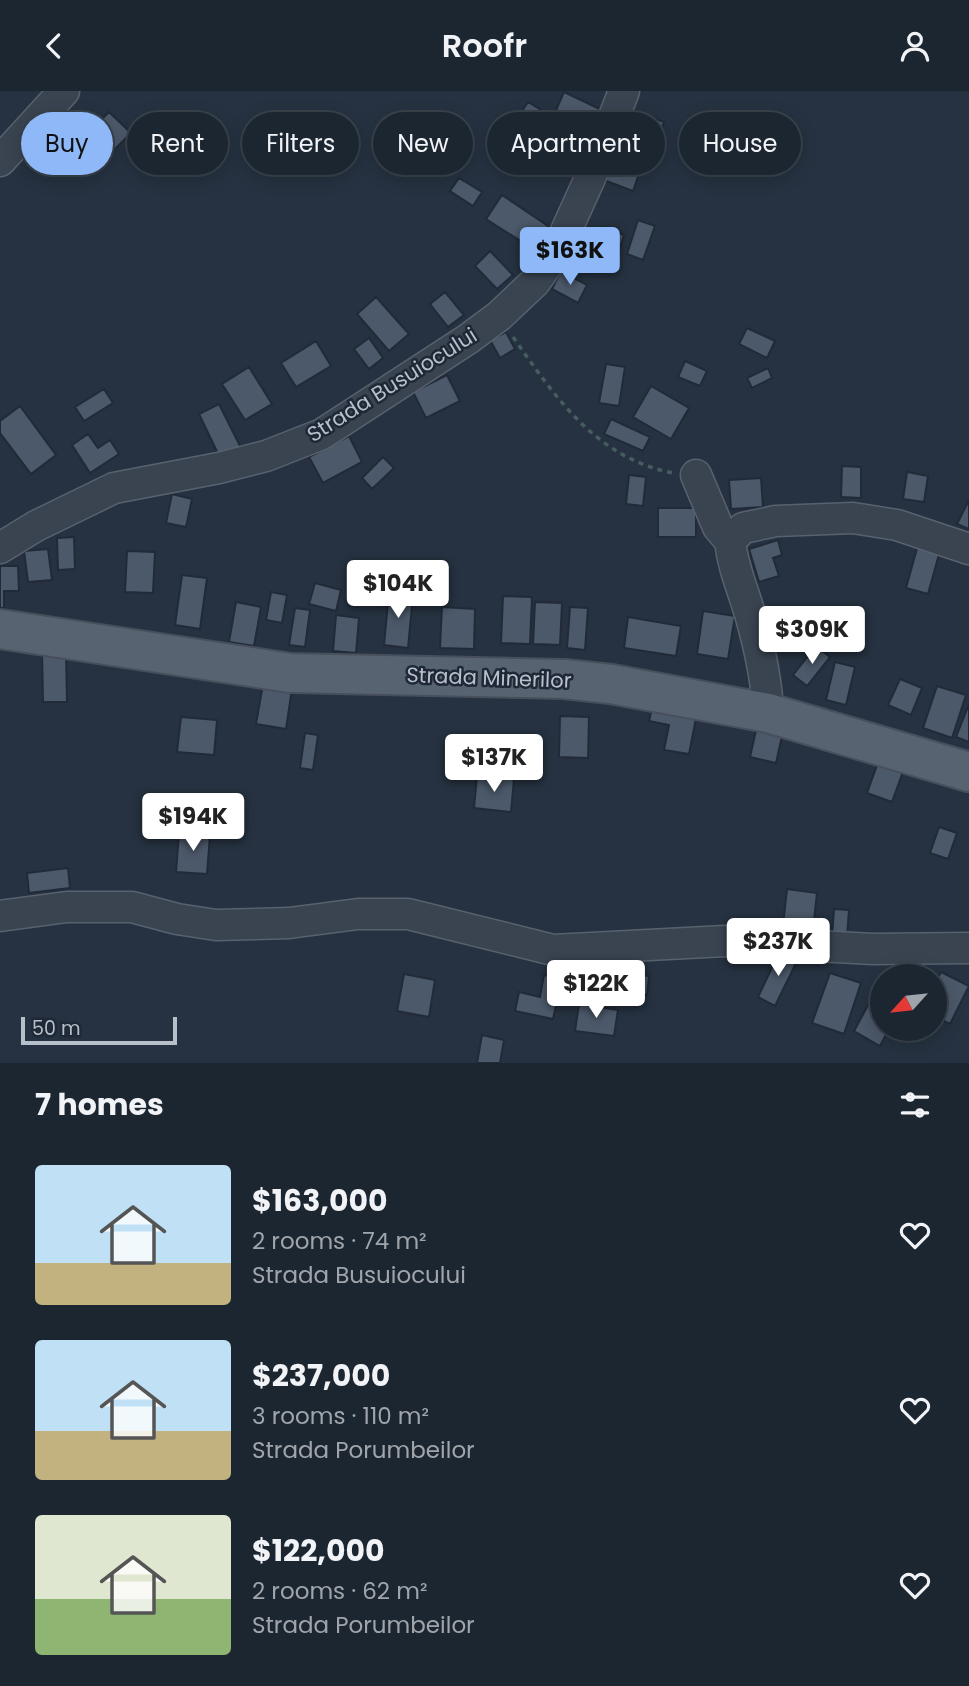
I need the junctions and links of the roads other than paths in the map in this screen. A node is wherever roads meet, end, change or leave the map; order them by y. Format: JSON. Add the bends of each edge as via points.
{"nodes":[{"id":1,"x":64,"y":91,"type":"edge"},
{"id":2,"x":624,"y":91,"type":"edge"},
{"id":3,"x":0,"y":161,"type":"edge"},
{"id":4,"x":696,"y":475,"type":"road end"},
{"id":5,"x":730,"y":541,"type":"junction"},
{"id":6,"x":0,"y":548,"type":"edge"},
{"id":7,"x":969,"y":549,"type":"edge"},
{"id":8,"x":0,"y":629,"type":"edge"},
{"id":9,"x":768,"y":713,"type":"junction"},
{"id":10,"x":969,"y":772,"type":"edge"},
{"id":11,"x":0,"y":916,"type":"edge"},
{"id":12,"x":969,"y":948,"type":"edge"}],
"edges":[{"from":1,"to":3,"type":"street"},
{"from":2,"to":6,"type":"street","name":"Strada Busuiocului","via":[[557,251],[536,282],[499,316],[323,434],[266,456],[114,488]]},
{"from":4,"to":5,"type":"street","via":[[718,527]]},
{"from":5,"to":7,"type":"street","via":[[743,528],[776,521],[853,519],[897,525]]},
{"from":5,"to":9,"type":"street","via":[[732,562],[752,621]]},
{"from":8,"to":9,"type":"main road","name":"Strada Minerilor","via":[[290,673],[564,679]]},
{"from":9,"to":10,"type":"main road","name":"Strada Minerilor"},
{"from":11,"to":12,"type":"street","via":[[67,907],[132,907],[216,925],[408,914],[553,950],[724,941],[873,949]]}]}
